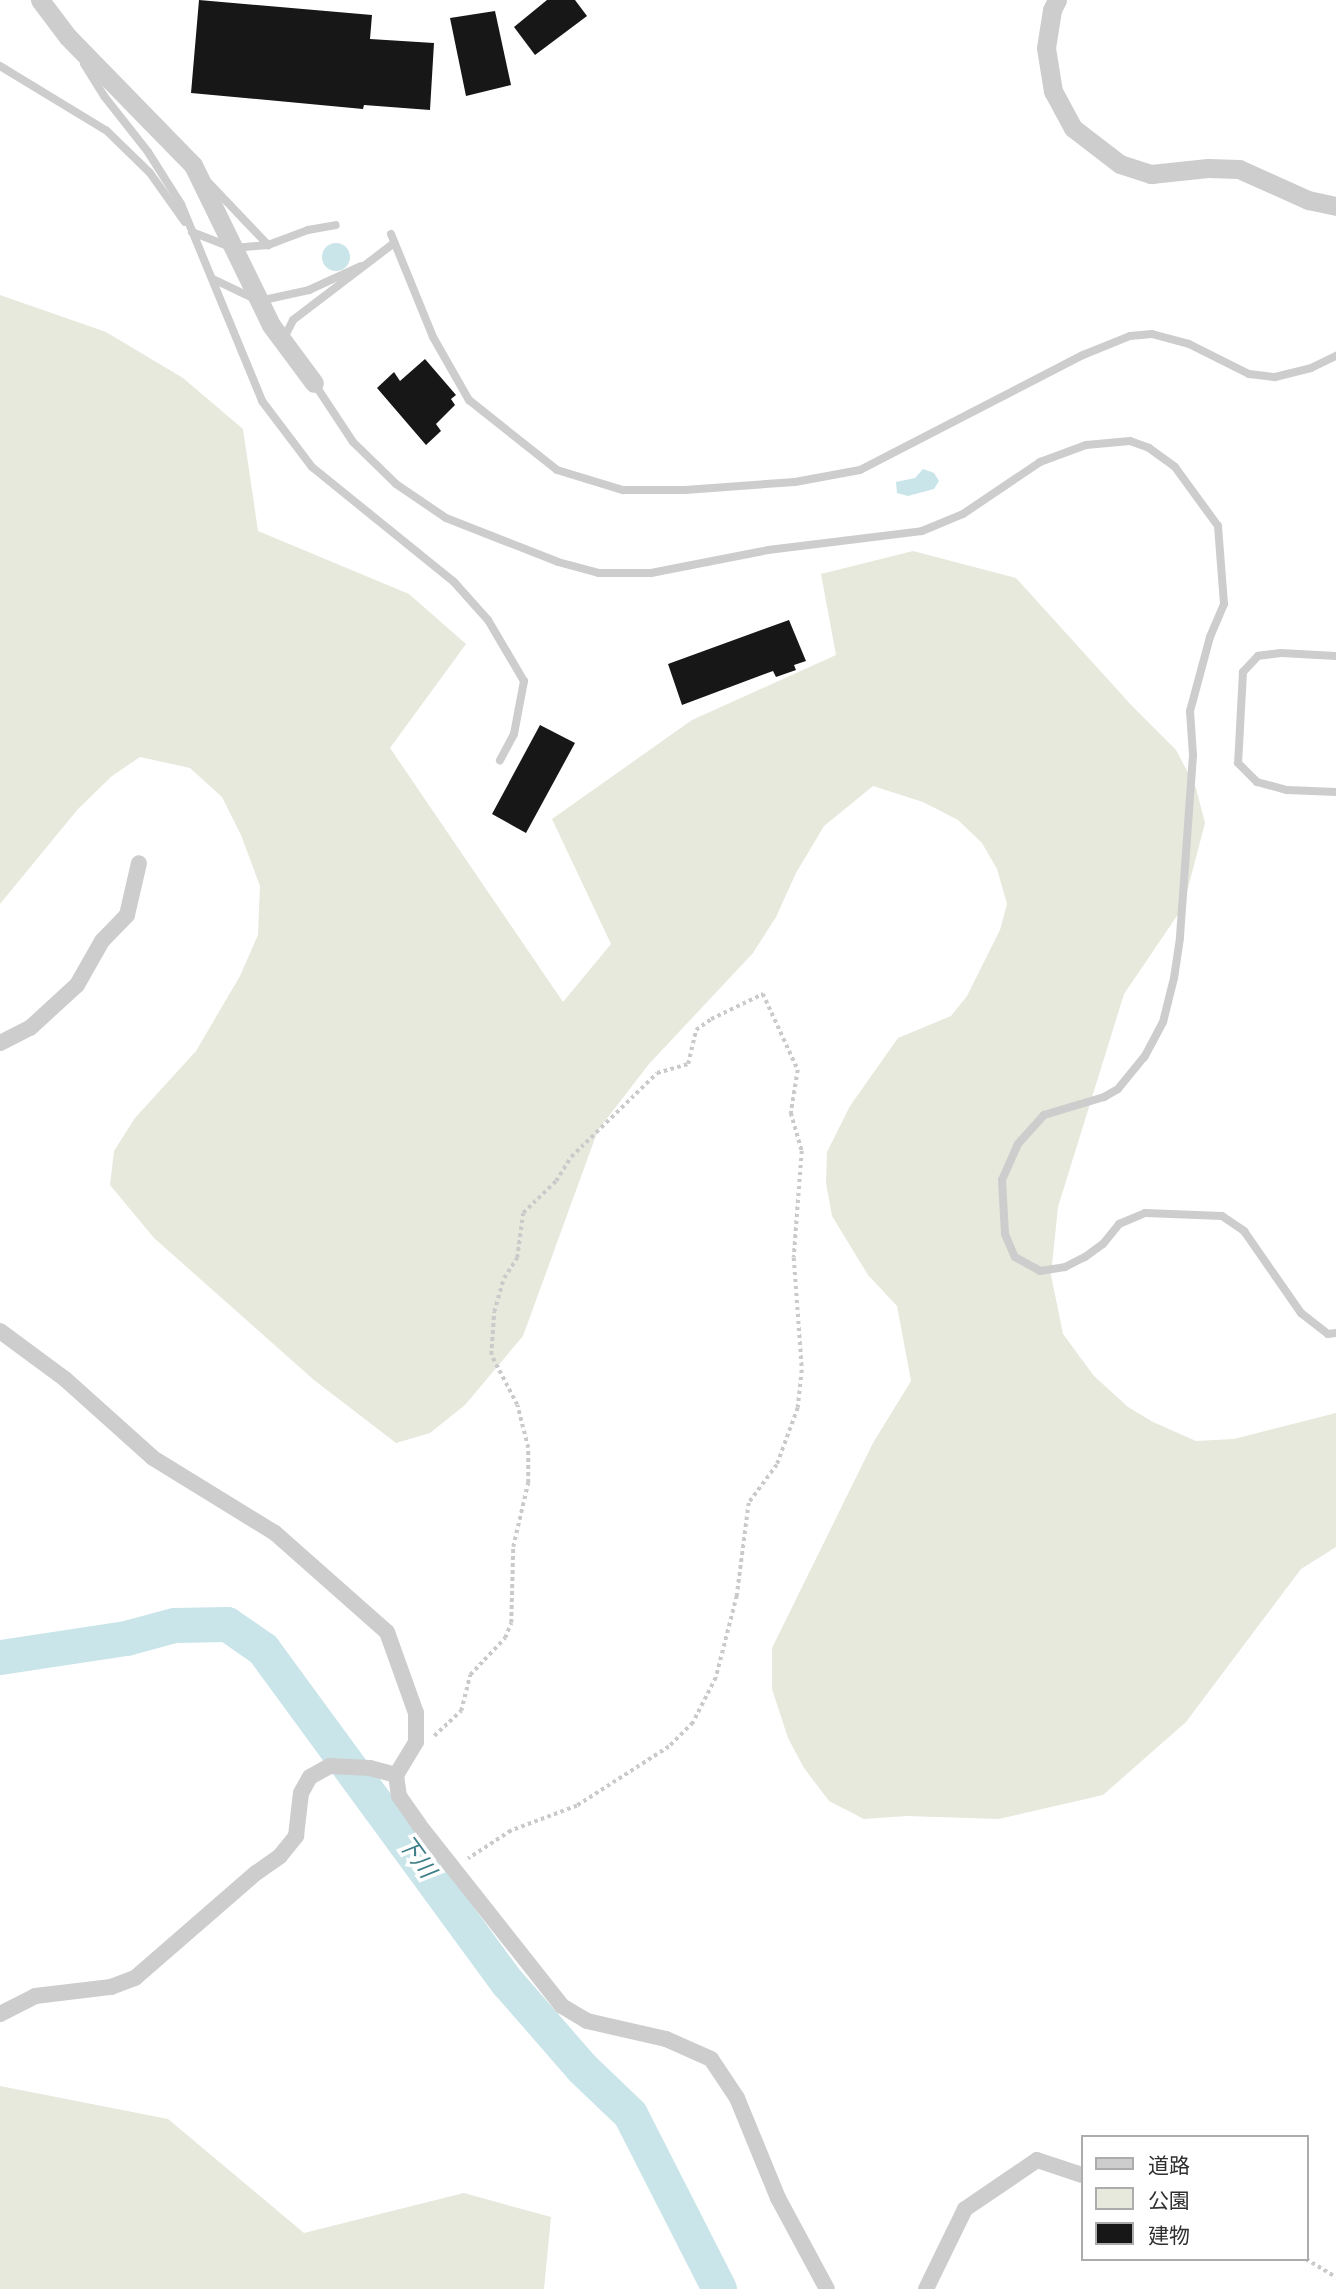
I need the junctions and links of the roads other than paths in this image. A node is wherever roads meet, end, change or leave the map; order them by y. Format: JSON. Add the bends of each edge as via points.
{"nodes":[{"id":1,"x":40,"y":0,"type":"edge"},
{"id":2,"x":1057,"y":0,"type":"edge"},
{"id":3,"x":68,"y":37,"type":"junction"},
{"id":4,"x":0,"y":65,"type":"edge"},
{"id":5,"x":193,"y":165,"type":"junction"},
{"id":6,"x":1336,"y":206,"type":"edge"},
{"id":7,"x":336,"y":225,"type":"dead end"},
{"id":8,"x":391,"y":234,"type":"dead end"},
{"id":9,"x":194,"y":235,"type":"junction"},
{"id":10,"x":394,"y":243,"type":"junction"},
{"id":11,"x":268,"y":245,"type":"junction"},
{"id":12,"x":233,"y":248,"type":"junction"},
{"id":13,"x":361,"y":266,"type":"junction"},
{"id":14,"x":213,"y":279,"type":"junction"},
{"id":15,"x":259,"y":301,"type":"junction"},
{"id":16,"x":282,"y":340,"type":"junction"},
{"id":17,"x":1336,"y":356,"type":"edge"},
{"id":18,"x":314,"y":383,"type":"joint"},
{"id":19,"x":1336,"y":656,"type":"edge"},
{"id":20,"x":500,"y":760,"type":"dead end"},
{"id":21,"x":1336,"y":792,"type":"edge"},
{"id":22,"x":139,"y":863,"type":"dead end"},
{"id":23,"x":0,"y":1043,"type":"edge"},
{"id":24,"x":0,"y":1331,"type":"edge"},
{"id":25,"x":1336,"y":1333,"type":"edge"},
{"id":26,"x":396,"y":1775,"type":"junction"},
{"id":27,"x":0,"y":2014,"type":"edge"},
{"id":28,"x":1080,"y":2174,"type":"edge"},
{"id":29,"x":827,"y":2289,"type":"edge"},
{"id":30,"x":926,"y":2289,"type":"edge"}],
"edges":[{"from":1,"to":3,"type":"street"},
{"from":2,"to":6,"type":"street","via":[[1046,48],[1053,91],[1073,128],[1120,164],[1151,174],[1239,169],[1308,200]]},
{"from":3,"to":5,"type":"street"},
{"from":3,"to":9,"type":"lane","via":[[104,96],[148,152],[181,204]]},
{"from":4,"to":9,"type":"lane","via":[[107,131],[150,173]]},
{"from":5,"to":11,"type":"lane"},
{"from":5,"to":12,"type":"street"},
{"from":7,"to":11,"type":"lane"},
{"from":8,"to":10,"type":"lane"},
{"from":9,"to":12,"type":"lane"},
{"from":9,"to":14,"type":"lane"},
{"from":10,"to":13,"type":"lane"},
{"from":10,"to":17,"type":"lane","via":[[433,337],[469,400],[557,470],[623,490],[685,491],[795,482],[860,470],[1083,355],[1130,337],[1152,334],[1189,344],[1249,374],[1275,377],[1311,369]]},
{"from":11,"to":12,"type":"lane"},
{"from":12,"to":15,"type":"street"},
{"from":13,"to":15,"type":"lane","via":[[309,290]]},
{"from":13,"to":16,"type":"lane","via":[[293,320]]},
{"from":14,"to":15,"type":"lane"},
{"from":14,"to":20,"type":"lane","via":[[262,401],[312,467],[454,582],[488,620],[524,681],[514,734]]},
{"from":15,"to":16,"type":"street"},
{"from":16,"to":18,"type":"street"},
{"from":18,"to":25,"type":"lane","via":[[353,442],[396,484],[446,518],[558,562],[600,573],[651,573],[768,550],[922,531],[963,514],[1040,462],[1086,445],[1130,441],[1175,467],[1218,526],[1224,604],[1190,711],[1193,755],[1174,978],[1163,1022],[1144,1057],[1118,1089],[1044,1115],[1018,1144],[1002,1180],[1005,1234],[1015,1257],[1041,1271],[1085,1257],[1119,1224],[1146,1213],[1222,1216],[1244,1231],[1301,1313],[1328,1334]]},
{"from":19,"to":21,"type":"lane","via":[[1258,656],[1243,672],[1238,763],[1256,782],[1287,790]]},
{"from":22,"to":23,"type":"street","via":[[127,915],[102,941],[77,985],[30,1028]]},
{"from":24,"to":26,"type":"street","via":[[65,1379],[153,1458],[275,1533],[387,1632],[416,1713],[416,1742]]},
{"from":26,"to":27,"type":"street","via":[[330,1766],[310,1777],[301,1793],[296,1836],[280,1856],[135,1978],[111,1986],[35,1996]]},
{"from":26,"to":29,"type":"street","via":[[399,1796],[562,2006],[587,2021],[666,2039],[712,2059],[737,2098],[778,2198]]},
{"from":28,"to":30,"type":"street","via":[[1037,2160],[965,2209]]}]}
